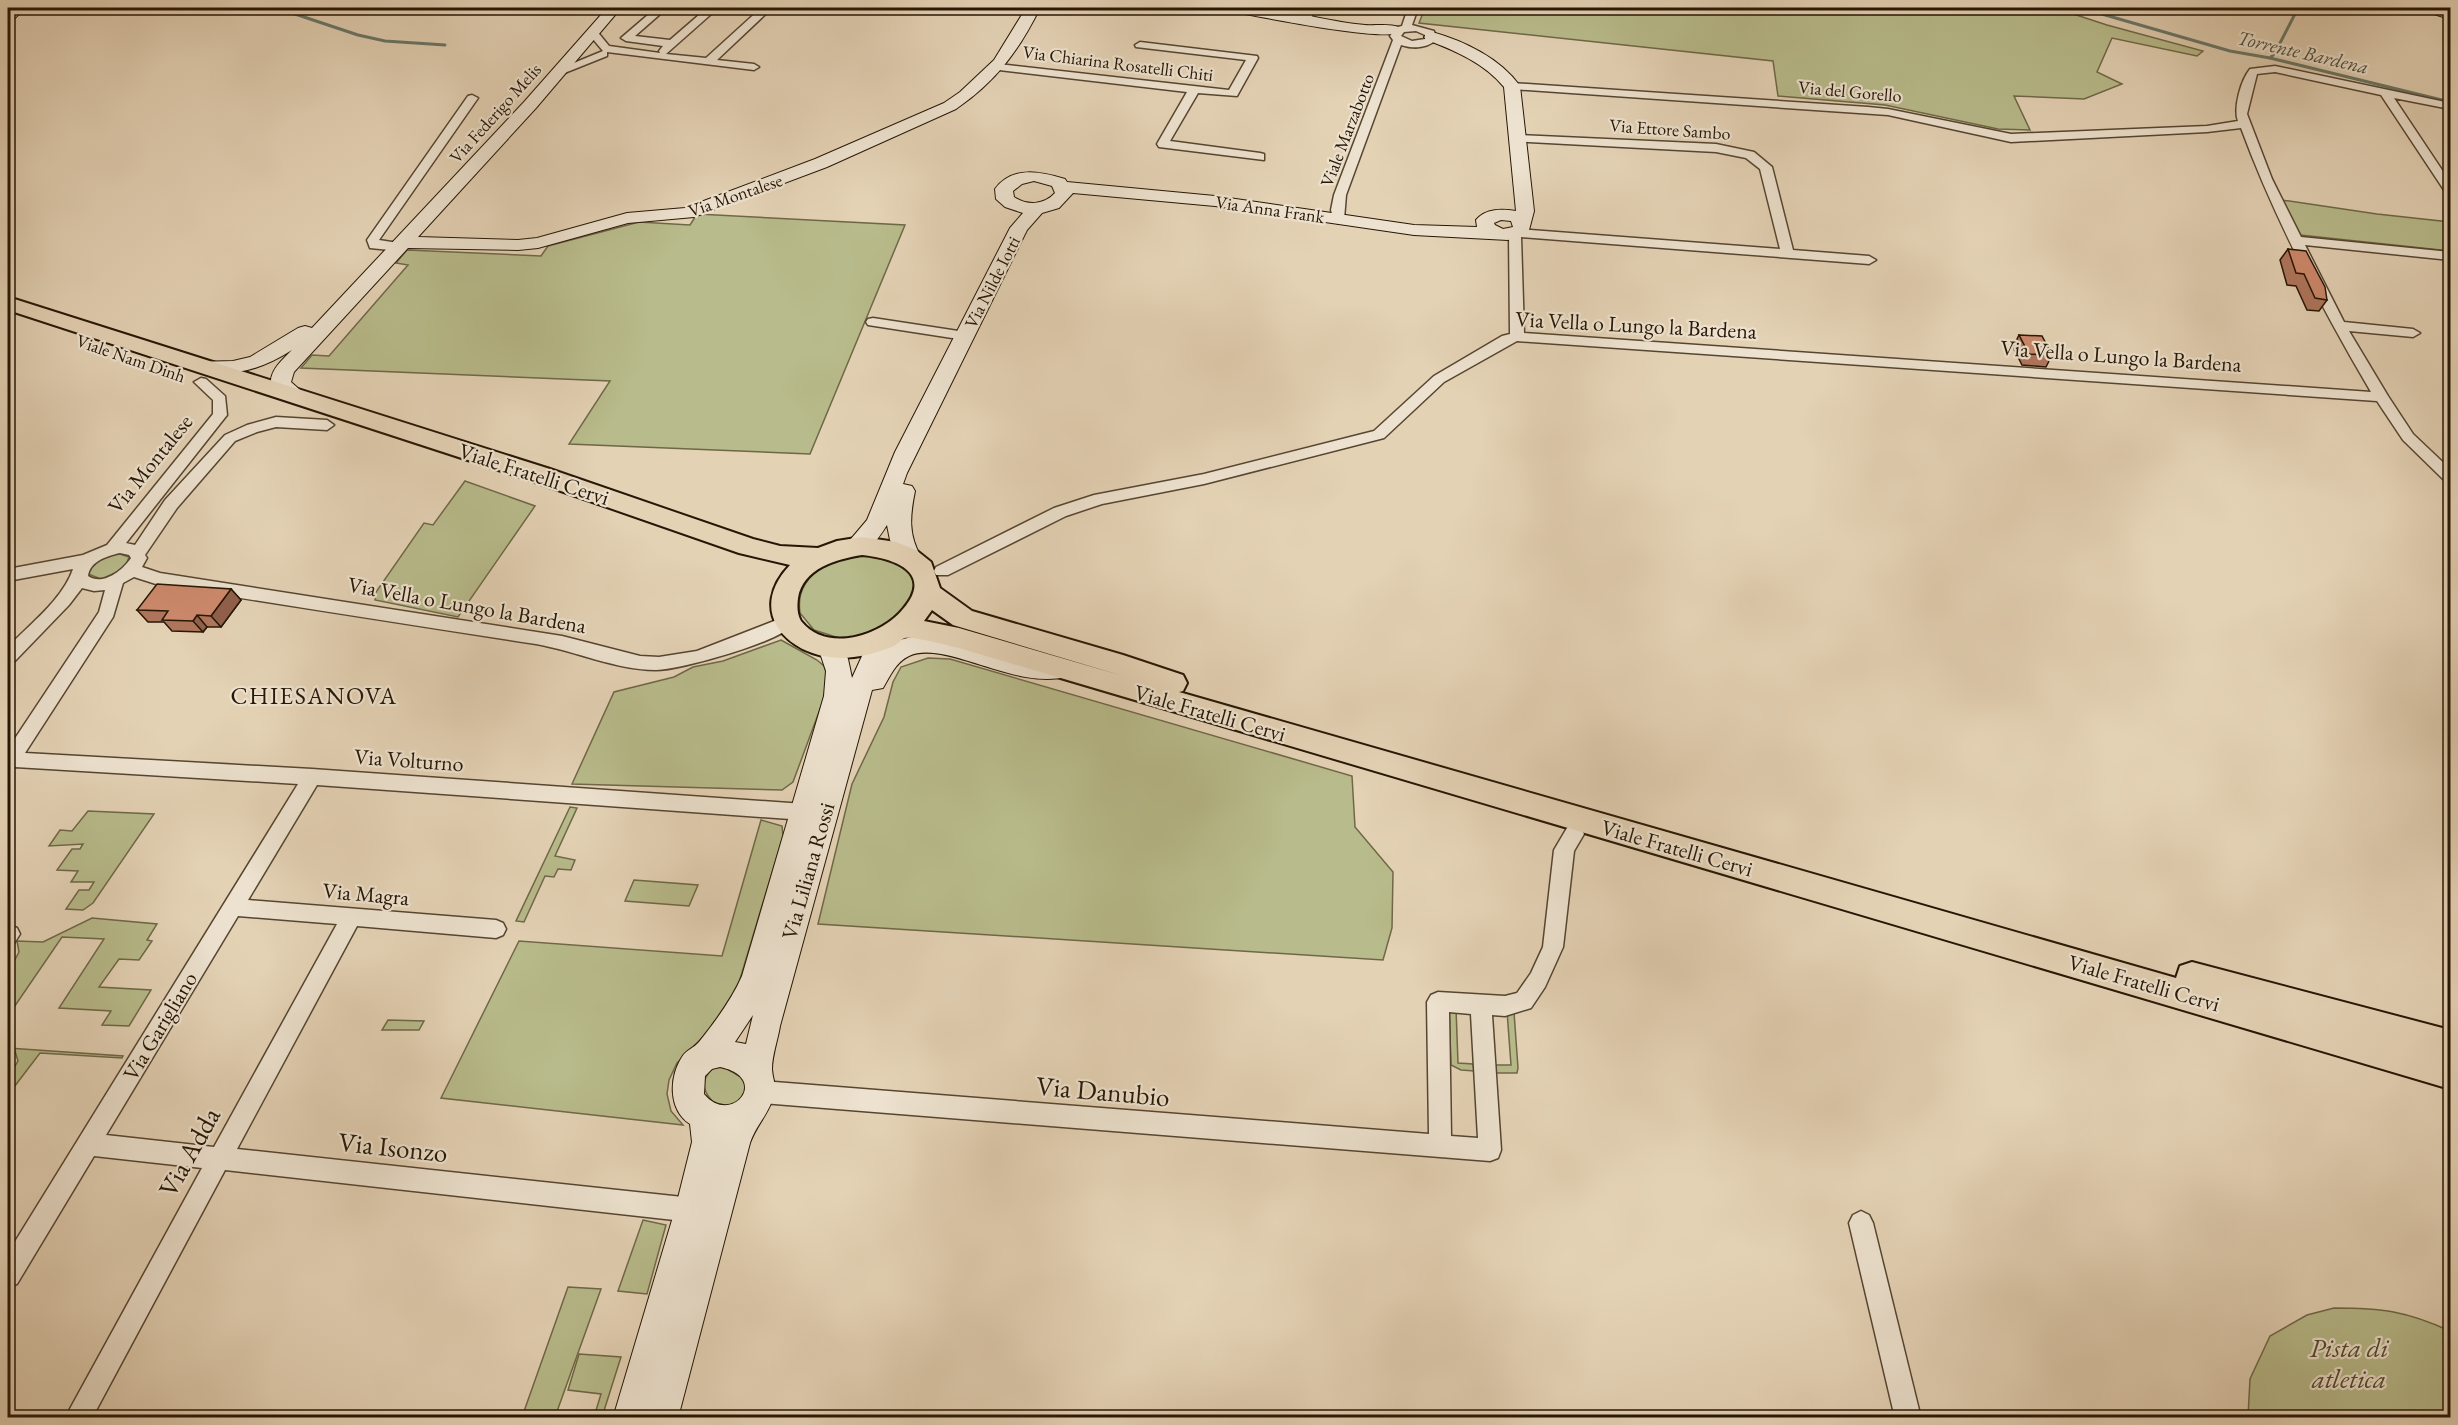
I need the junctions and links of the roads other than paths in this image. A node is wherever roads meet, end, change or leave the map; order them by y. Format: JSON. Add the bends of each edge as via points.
{"nodes":[{"id":1,"x":18,"y":8,"type":"edge"},
{"id":2,"x":614,"y":8,"type":"edge"},
{"id":3,"x":662,"y":8,"type":"edge"},
{"id":4,"x":713,"y":8,"type":"edge"},
{"id":5,"x":767,"y":8,"type":"edge"},
{"id":6,"x":1033,"y":8,"type":"edge"},
{"id":7,"x":1234,"y":8,"type":"edge"},
{"id":8,"x":2429,"y":8,"type":"edge"},
{"id":9,"x":1412,"y":12,"type":"edge"},
{"id":10,"x":1308,"y":14,"type":"edge"},
{"id":11,"x":2451,"y":15,"type":"edge"},
{"id":12,"x":8,"y":17,"type":"edge"},
{"id":13,"x":592,"y":32,"type":"junction"},
{"id":14,"x":1403,"y":33,"type":"junction"},
{"id":15,"x":1426,"y":41,"type":"junction"},
{"id":16,"x":672,"y":44,"type":"junction"},
{"id":17,"x":1140,"y":45,"type":"dead end"},
{"id":18,"x":577,"y":49,"type":"junction"},
{"id":19,"x":608,"y":51,"type":"junction"},
{"id":20,"x":1395,"y":55,"type":"junction"},
{"id":21,"x":659,"y":56,"type":"junction"},
{"id":22,"x":708,"y":62,"type":"junction"},
{"id":23,"x":754,"y":67,"type":"dead end"},
{"id":24,"x":999,"y":67,"type":"junction"},
{"id":25,"x":558,"y":72,"type":"junction"},
{"id":26,"x":1512,"y":87,"type":"junction"},
{"id":27,"x":1194,"y":90,"type":"junction"},
{"id":28,"x":2386,"y":94,"type":"junction"},
{"id":29,"x":472,"y":98,"type":"dead end"},
{"id":30,"x":2451,"y":106,"type":"edge"},
{"id":31,"x":2245,"y":124,"type":"junction"},
{"id":32,"x":1516,"y":139,"type":"junction"},
{"id":33,"x":1260,"y":157,"type":"dead end"},
{"id":34,"x":2451,"y":190,"type":"edge"},
{"id":35,"x":1062,"y":193,"type":"junction"},
{"id":36,"x":1521,"y":196,"type":"junction"},
{"id":37,"x":1017,"y":207,"type":"junction"},
{"id":38,"x":1037,"y":208,"type":"junction"},
{"id":39,"x":1338,"y":219,"type":"junction"},
{"id":40,"x":1019,"y":228,"type":"junction"},
{"id":41,"x":1511,"y":229,"type":"junction"},
{"id":42,"x":2297,"y":240,"type":"junction"},
{"id":43,"x":402,"y":244,"type":"junction"},
{"id":44,"x":1787,"y":252,"type":"junction"},
{"id":45,"x":2451,"y":256,"type":"edge"},
{"id":46,"x":1869,"y":260,"type":"dead end"},
{"id":47,"x":8,"y":303,"type":"edge"},
{"id":48,"x":335,"y":312,"type":"junction"},
{"id":49,"x":8,"y":317,"type":"edge"},
{"id":50,"x":873,"y":322,"type":"dead end"},
{"id":51,"x":2339,"y":326,"type":"junction"},
{"id":52,"x":2413,"y":333,"type":"dead end"},
{"id":53,"x":965,"y":336,"type":"junction"},
{"id":54,"x":1517,"y":337,"type":"junction"},
{"id":55,"x":201,"y":374,"type":"junction"},
{"id":56,"x":252,"y":390,"type":"junction"},
{"id":57,"x":298,"y":397,"type":"junction"},
{"id":58,"x":2381,"y":397,"type":"junction"},
{"id":59,"x":924,"y":418,"type":"junction"},
{"id":60,"x":327,"y":425,"type":"junction"},
{"id":61,"x":2451,"y":477,"type":"edge"},
{"id":62,"x":856,"y":546,"type":"junction"},
{"id":63,"x":112,"y":549,"type":"junction"},
{"id":64,"x":819,"y":557,"type":"junction"},
{"id":65,"x":909,"y":557,"type":"junction"},
{"id":66,"x":89,"y":560,"type":"junction"},
{"id":67,"x":135,"y":561,"type":"junction"},
{"id":68,"x":30,"y":571,"type":"junction"},
{"id":69,"x":8,"y":575,"type":"edge"},
{"id":70,"x":80,"y":579,"type":"junction"},
{"id":71,"x":116,"y":580,"type":"junction"},
{"id":72,"x":934,"y":581,"type":"junction"},
{"id":73,"x":786,"y":590,"type":"junction"},
{"id":74,"x":787,"y":622,"type":"junction"},
{"id":75,"x":892,"y":634,"type":"junction"},
{"id":76,"x":830,"y":647,"type":"junction"},
{"id":77,"x":8,"y":657,"type":"edge"},
{"id":78,"x":1060,"y":669,"type":"junction"},
{"id":79,"x":853,"y":677,"type":"junction"},
{"id":80,"x":840,"y":758,"type":"junction"},
{"id":81,"x":8,"y":760,"type":"edge"},
{"id":82,"x":312,"y":777,"type":"junction"},
{"id":83,"x":804,"y":812,"type":"junction"},
{"id":84,"x":1574,"y":834,"type":"dead end"},
{"id":85,"x":233,"y":907,"type":"junction"},
{"id":86,"x":352,"y":916,"type":"junction"},
{"id":87,"x":496,"y":929,"type":"dead end"},
{"id":88,"x":1481,"y":1005,"type":"junction"},
{"id":89,"x":2451,"y":1046,"type":"edge"},
{"id":90,"x":707,"y":1056,"type":"junction"},
{"id":91,"x":2451,"y":1073,"type":"edge"},
{"id":92,"x":759,"y":1080,"type":"junction"},
{"id":93,"x":706,"y":1119,"type":"junction"},
{"id":94,"x":742,"y":1119,"type":"junction"},
{"id":95,"x":88,"y":1144,"type":"junction"},
{"id":96,"x":1440,"y":1147,"type":"junction"},
{"id":97,"x":221,"y":1157,"type":"junction"},
{"id":98,"x":692,"y":1210,"type":"junction"},
{"id":99,"x":1861,"y":1223,"type":"dead end"},
{"id":100,"x":8,"y":1275,"type":"edge"},
{"id":101,"x":78,"y":1418,"type":"edge"},
{"id":102,"x":631,"y":1418,"type":"edge"},
{"id":103,"x":660,"y":1418,"type":"edge"},
{"id":104,"x":1908,"y":1418,"type":"edge"}],
"edges":[{"from":1,"to":12,"type":"street"},
{"from":2,"to":13,"type":"street","name":"Via Federigo Melis"},
{"from":3,"to":16,"type":"street","via":[[626,38]]},
{"from":4,"to":16,"type":"street"},
{"from":5,"to":22,"type":"street"},
{"from":6,"to":24,"type":"street","name":"Via Montalese"},
{"from":7,"to":10,"type":"street"},
{"from":8,"to":11,"type":"street"},
{"from":9,"to":14,"type":"street","name":"Viale Marzabotto"},
{"from":10,"to":14,"type":"street","via":[[1362,30]]},
{"from":13,"to":18,"type":"street","name":"Via Federigo Melis"},
{"from":13,"to":19,"type":"street"},
{"from":14,"to":15,"type":"street"},
{"from":14,"to":15,"type":"street","via":[[1426,30]]},
{"from":14,"to":20,"type":"street","name":"Viale Marzabotto"},
{"from":15,"to":20,"type":"street","name":"Viale Marzabotto"},
{"from":15,"to":26,"type":"street","via":[[1462,50],[1490,64]]},
{"from":16,"to":21,"type":"street"},
{"from":17,"to":27,"type":"street","name":"Via Chiarina Rosatelli Chiti","via":[[1254,58],[1233,94]]},
{"from":18,"to":19,"type":"street"},
{"from":18,"to":25,"type":"street","name":"Via Federigo Melis"},
{"from":19,"to":21,"type":"street"},
{"from":19,"to":25,"type":"street"},
{"from":20,"to":39,"type":"street","name":"Viale Marzabotto","via":[[1340,195]]},
{"from":21,"to":22,"type":"street"},
{"from":22,"to":23,"type":"street"},
{"from":24,"to":27,"type":"street","name":"Via Chiarina Rosatelli Chiti"},
{"from":24,"to":43,"type":"street","name":"Via Montalese","via":[[971,92],[932,115],[765,186],[688,213],[627,218],[538,243]]},
{"from":25,"to":43,"type":"street","name":"Via Federigo Melis"},
{"from":26,"to":31,"type":"street","name":"Via del Gorello","via":[[1878,111],[2011,138]]},
{"from":26,"to":32,"type":"street"},
{"from":27,"to":33,"type":"street","via":[[1163,144]]},
{"from":28,"to":30,"type":"street"},
{"from":28,"to":31,"type":"street","via":[[2262,69],[2254,71],[2246,89],[2241,114]]},
{"from":28,"to":34,"type":"street"},
{"from":29,"to":43,"type":"street","via":[[373,240],[375,245]]},
{"from":31,"to":42,"type":"street","via":[[2266,179]]},
{"from":32,"to":36,"type":"street"},
{"from":32,"to":44,"type":"street","name":"Via Ettore Sambo","via":[[1716,148],[1750,155],[1766,167]]},
{"from":35,"to":37,"type":"street","via":[[1059,183],[1044,177],[1016,180],[1003,194]]},
{"from":35,"to":38,"type":"street","via":[[1055,203]]},
{"from":35,"to":39,"type":"street","name":"Via Anna Frank","via":[[1093,191],[1215,201]]},
{"from":36,"to":41,"type":"street","via":[[1514,206]]},
{"from":36,"to":41,"type":"street","via":[[1524,211]]},
{"from":37,"to":38,"type":"street"},
{"from":37,"to":40,"type":"street"},
{"from":38,"to":40,"type":"street","name":"Via Nilde Iotti"},
{"from":39,"to":41,"type":"street","name":"Via Anna Frank","via":[[1413,230]]},
{"from":40,"to":53,"type":"street","name":"Via Nilde Iotti"},
{"from":41,"to":44,"type":"street"},
{"from":41,"to":54,"type":"street"},
{"from":42,"to":45,"type":"street"},
{"from":42,"to":51,"type":"street"},
{"from":43,"to":48,"type":"street"},
{"from":44,"to":46,"type":"street"},
{"from":47,"to":55,"type":"main road","name":"Viale Nam Dinh"},
{"from":48,"to":55,"type":"street","via":[[281,349],[246,366]]},
{"from":48,"to":57,"type":"street","via":[[280,378],[281,385]]},
{"from":49,"to":55,"type":"main road","name":"Viale Nam Dinh"},
{"from":50,"to":53,"type":"street","name":"Via Nilde Iotti"},
{"from":51,"to":52,"type":"street"},
{"from":51,"to":58,"type":"street"},
{"from":53,"to":59,"type":"street","name":"Via Nilde Iotti"},
{"from":54,"to":58,"type":"street","name":"Via Vella o Lungo la Bardena"},
{"from":54,"to":72,"type":"street","name":"Via Vella o Lungo la Bardena","via":[[1506,339],[1439,379],[1379,435],[1204,479],[1100,499],[1060,512]]},
{"from":55,"to":56,"type":"main road","name":"Viale Nam Dinh"},
{"from":55,"to":63,"type":"street","name":"Via Montalese","via":[[220,399],[220,415]]},
{"from":56,"to":57,"type":"main road","name":"Viale Fratelli Cervi"},
{"from":56,"to":60,"type":"main road","name":"Viale Fratelli Cervi"},
{"from":57,"to":64,"type":"main road","name":"Viale Fratelli Cervi","via":[[747,546],[780,555]]},
{"from":58,"to":61,"type":"street","via":[[2408,437]]},
{"from":59,"to":62,"type":"street","via":[[911,439],[877,526]]},
{"from":59,"to":65,"type":"street","via":[[897,523]]},
{"from":60,"to":67,"type":"street","name":"Via Montalese","via":[[276,422],[230,438],[171,504]]},
{"from":60,"to":73,"type":"main road","name":"Viale Fratelli Cervi","via":[[763,570]]},
{"from":62,"to":64,"type":"main road","name":"Viale Fratelli Cervi"},
{"from":62,"to":65,"type":"main road","name":"Viale Fratelli Cervi","via":[[891,548]]},
{"from":63,"to":66,"type":"street","name":"Via Montalese"},
{"from":63,"to":67,"type":"street","name":"Via Montalese","via":[[128,548]]},
{"from":64,"to":73,"type":"main road","name":"Viale Fratelli Cervi","via":[[799,572]]},
{"from":65,"to":72,"type":"main road","via":[[921,568],[926,583]]},
{"from":66,"to":68,"type":"street","name":"Via Montalese"},
{"from":66,"to":70,"type":"street","via":[[81,569]]},
{"from":67,"to":71,"type":"street","name":"Via Montalese"},
{"from":67,"to":74,"type":"street","name":"Via Vella o Lungo la Bardena","via":[[159,579],[562,642],[640,663],[719,652]]},
{"from":68,"to":69,"type":"street","name":"Via Montalese"},
{"from":68,"to":70,"type":"street","name":"Via Montalese"},
{"from":70,"to":71,"type":"street","name":"Via Montalese","via":[[89,585]]},
{"from":70,"to":77,"type":"street"},
{"from":71,"to":81,"type":"street","via":[[106,612]]},
{"from":72,"to":75,"type":"main road","via":[[919,610]]},
{"from":72,"to":89,"type":"main road","name":"Viale Fratelli Cervi","via":[[951,611],[963,618],[1346,737],[2167,971]]},
{"from":73,"to":74,"type":"main road"},
{"from":74,"to":76,"type":"main road","name":"Viale Fratelli Cervi","via":[[804,638]]},
{"from":75,"to":76,"type":"main road","name":"Viale Fratelli Cervi","via":[[856,647]]},
{"from":75,"to":78,"type":"main road","name":"Viale Fratelli Cervi","via":[[949,634]]},
{"from":75,"to":79,"type":"street"},
{"from":76,"to":79,"type":"street","via":[[840,666]]},
{"from":78,"to":80,"type":"street","via":[[1022,668],[936,644],[910,646],[885,661],[878,671],[862,722]]},
{"from":78,"to":91,"type":"main road","name":"Viale Fratelli Cervi"},
{"from":79,"to":80,"type":"street","name":"Via Liliana Rossi"},
{"from":79,"to":83,"type":"street","name":"Via Liliana Rossi"},
{"from":80,"to":92,"type":"street","name":"Via Liliana Rossi","via":[[765,1026]]},
{"from":81,"to":82,"type":"street","name":"Via Volturno"},
{"from":82,"to":83,"type":"street","name":"Via Volturno"},
{"from":82,"to":85,"type":"street","name":"Via Garigliano"},
{"from":83,"to":90,"type":"street","name":"Via Liliana Rossi","via":[[757,976],[746,1000]]},
{"from":84,"to":88,"type":"street","via":[[1564,850],[1553,947],[1538,980],[1524,1001],[1506,1006]]},
{"from":85,"to":86,"type":"street","name":"Via Magra"},
{"from":85,"to":95,"type":"street","name":"Via Garigliano"},
{"from":86,"to":87,"type":"street","name":"Via Magra"},
{"from":86,"to":97,"type":"street","name":"Via Adda"},
{"from":88,"to":96,"type":"street","via":[[1437,1002]]},
{"from":88,"to":96,"type":"street","name":"Via Danubio","via":[[1490,1150]]},
{"from":90,"to":92,"type":"street","via":[[741,1056]]},
{"from":90,"to":93,"type":"street","name":"Via Liliana Rossi","via":[[696,1062],[687,1083],[690,1102]]},
{"from":92,"to":94,"type":"street","name":"Via Liliana Rossi","via":[[752,1109]]},
{"from":92,"to":96,"type":"street","name":"Via Danubio"},
{"from":93,"to":94,"type":"street","via":[[723,1123]]},
{"from":93,"to":98,"type":"street","via":[[708,1142]]},
{"from":94,"to":103,"type":"street","name":"Via Liliana Rossi"},
{"from":95,"to":97,"type":"street","name":"Via Isonzo"},
{"from":95,"to":100,"type":"street","name":"Via Garigliano"},
{"from":97,"to":98,"type":"street","name":"Via Isonzo"},
{"from":97,"to":101,"type":"street","name":"Via Adda"},
{"from":98,"to":102,"type":"street"},
{"from":99,"to":104,"type":"street"}]}
